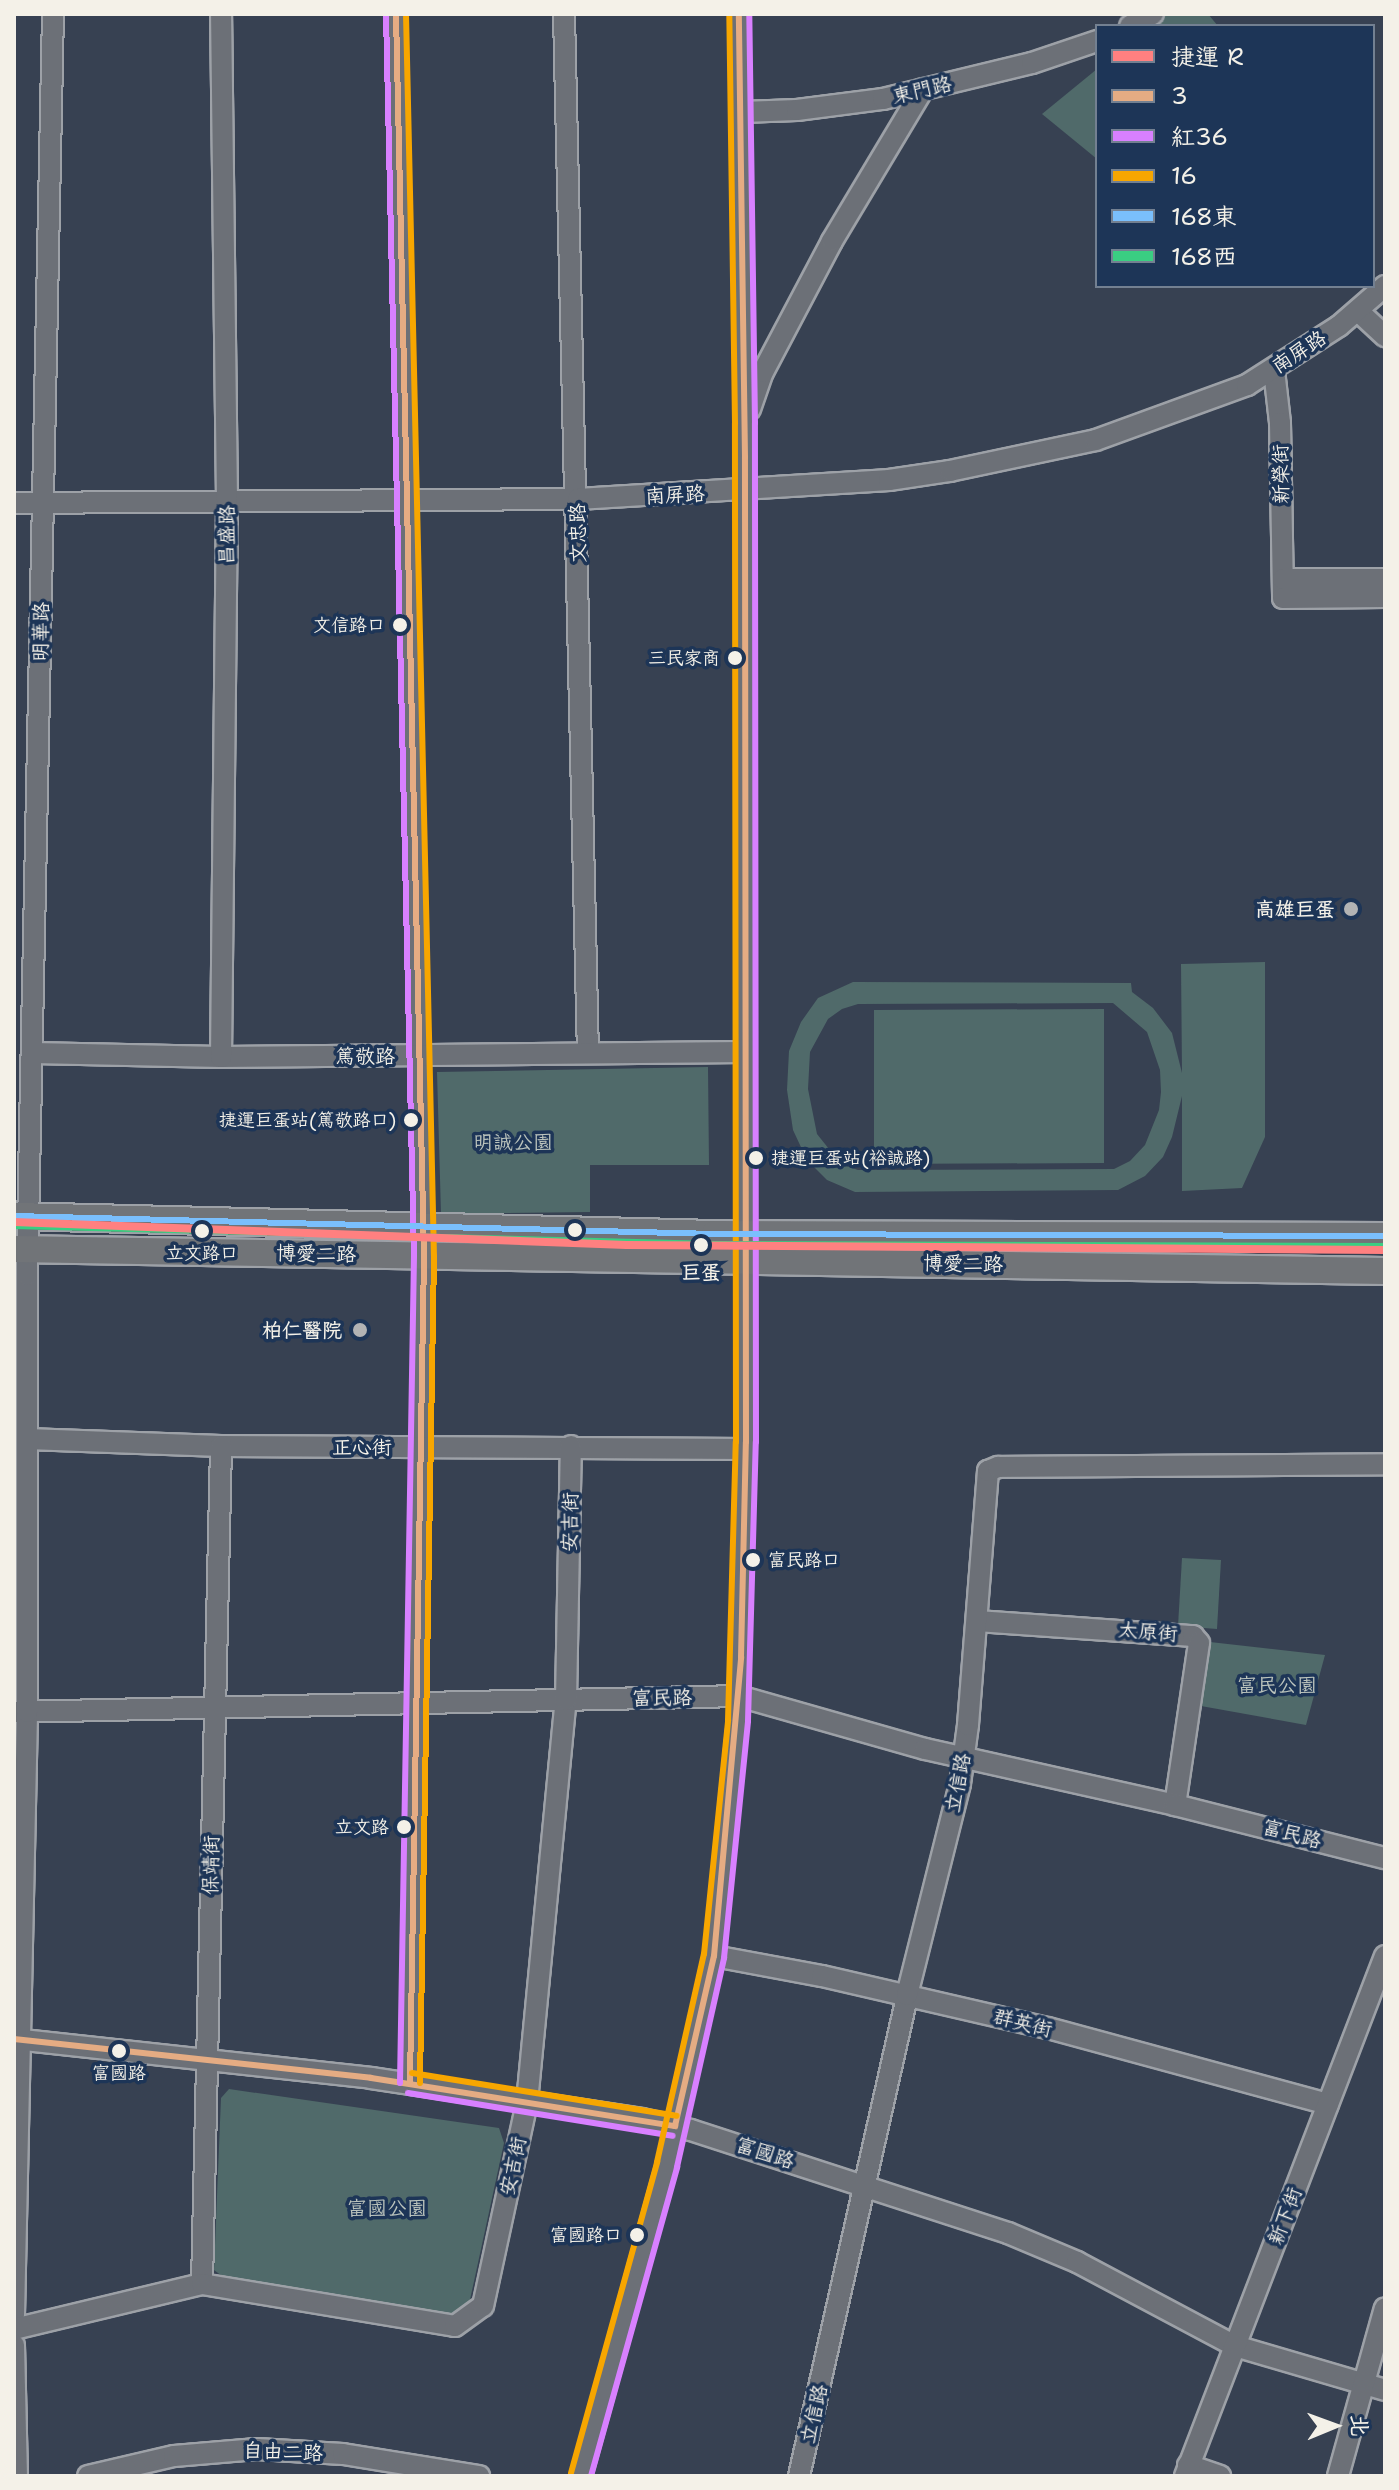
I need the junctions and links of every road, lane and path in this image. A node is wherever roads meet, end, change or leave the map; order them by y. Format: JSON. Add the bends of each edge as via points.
{"nodes":[{"id":1,"x":53,"y":14,"type":"edge"},
{"id":2,"x":221,"y":14,"type":"edge"},
{"id":3,"x":396,"y":14,"type":"edge"},
{"id":4,"x":564,"y":14,"type":"edge"},
{"id":5,"x":739,"y":14,"type":"edge"},
{"id":6,"x":1153,"y":14,"type":"edge"},
{"id":7,"x":1134,"y":24,"type":"edge"},
{"id":8,"x":1095,"y":42,"type":"edge"},
{"id":9,"x":923,"y":89,"type":"junction"},
{"id":10,"x":742,"y":112,"type":"junction"},
{"id":11,"x":1385,"y":286,"type":"edge"},
{"id":12,"x":1358,"y":311,"type":"junction"},
{"id":13,"x":1385,"y":336,"type":"edge"},
{"id":14,"x":1274,"y":370,"type":"junction"},
{"id":15,"x":745,"y":423,"type":"junction"},
{"id":16,"x":745,"y":490,"type":"junction"},
{"id":17,"x":578,"y":499,"type":"junction"},
{"id":18,"x":227,"y":500,"type":"junction"},
{"id":19,"x":407,"y":500,"type":"junction"},
{"id":20,"x":14,"y":503,"type":"edge"},
{"id":21,"x":43,"y":503,"type":"junction"},
{"id":22,"x":1385,"y":579,"type":"edge"},
{"id":23,"x":1283,"y":588,"type":"junction"},
{"id":24,"x":1385,"y":597,"type":"edge"},
{"id":25,"x":588,"y":1052,"type":"junction"},
{"id":26,"x":745,"y":1052,"type":"junction"},
{"id":27,"x":33,"y":1053,"type":"junction"},
{"id":28,"x":421,"y":1055,"type":"junction"},
{"id":29,"x":221,"y":1057,"type":"junction"},
{"id":30,"x":22,"y":1216,"type":"edge"},
{"id":31,"x":424,"y":1228,"type":"junction"},
{"id":32,"x":745,"y":1234,"type":"junction"},
{"id":33,"x":1385,"y":1236,"type":"edge"},
{"id":34,"x":22,"y":1249,"type":"edge"},
{"id":35,"x":424,"y":1256,"type":"junction"},
{"id":36,"x":744,"y":1261,"type":"junction"},
{"id":37,"x":1385,"y":1271,"type":"edge"},
{"id":38,"x":27,"y":1439,"type":"junction"},
{"id":39,"x":221,"y":1446,"type":"junction"},
{"id":40,"x":571,"y":1446,"type":"junction"},
{"id":41,"x":422,"y":1448,"type":"junction"},
{"id":42,"x":746,"y":1449,"type":"junction"},
{"id":43,"x":1385,"y":1464,"type":"edge"},
{"id":44,"x":977,"y":1621,"type":"junction"},
{"id":45,"x":739,"y":1696,"type":"junction"},
{"id":46,"x":566,"y":1700,"type":"junction"},
{"id":47,"x":415,"y":1703,"type":"junction"},
{"id":48,"x":215,"y":1708,"type":"junction"},
{"id":49,"x":20,"y":1712,"type":"edge"},
{"id":50,"x":964,"y":1757,"type":"junction"},
{"id":51,"x":1175,"y":1805,"type":"junction"},
{"id":52,"x":1385,"y":1858,"type":"edge"},
{"id":53,"x":714,"y":1956,"type":"junction"},
{"id":54,"x":1385,"y":1956,"type":"edge"},
{"id":55,"x":907,"y":1995,"type":"junction"},
{"id":56,"x":17,"y":2039,"type":"edge"},
{"id":57,"x":207,"y":2059,"type":"junction"},
{"id":58,"x":410,"y":2083,"type":"junction"},
{"id":59,"x":527,"y":2102,"type":"junction"},
{"id":60,"x":1328,"y":2104,"type":"junction"},
{"id":61,"x":675,"y":2126,"type":"junction"},
{"id":62,"x":863,"y":2184,"type":"junction"},
{"id":63,"x":202,"y":2284,"type":"junction"},
{"id":64,"x":1385,"y":2308,"type":"edge"},
{"id":65,"x":14,"y":2315,"type":"edge"},
{"id":66,"x":14,"y":2329,"type":"edge"},
{"id":67,"x":14,"y":2345,"type":"edge"},
{"id":68,"x":1235,"y":2346,"type":"junction"},
{"id":69,"x":1362,"y":2383,"type":"junction"},
{"id":70,"x":1385,"y":2390,"type":"edge"},
{"id":71,"x":1187,"y":2471,"type":"edge"},
{"id":72,"x":17,"y":2476,"type":"edge"},
{"id":73,"x":88,"y":2476,"type":"edge"},
{"id":74,"x":479,"y":2476,"type":"edge"},
{"id":75,"x":581,"y":2476,"type":"edge"},
{"id":76,"x":799,"y":2476,"type":"edge"},
{"id":77,"x":1220,"y":2476,"type":"edge"},
{"id":78,"x":1338,"y":2476,"type":"edge"}],
"edges":[{"from":1,"to":21,"type":"street","name":"明華路"},
{"from":2,"to":18,"type":"street","name":"昌盛路"},
{"from":3,"to":19,"type":"street"},
{"from":4,"to":17,"type":"street","name":"文忠路"},
{"from":5,"to":10,"type":"street"},
{"from":6,"to":7,"type":"street"},
{"from":8,"to":9,"type":"street","name":"東門路"},
{"from":9,"to":10,"type":"street","name":"東門路","via":[[797,110]]},
{"from":9,"to":15,"type":"street","via":[[832,241],[763,372]]},
{"from":10,"to":15,"type":"street"},
{"from":11,"to":12,"type":"street","name":"南屏路"},
{"from":12,"to":13,"type":"street"},
{"from":12,"to":14,"type":"street","name":"南屏路"},
{"from":14,"to":16,"type":"street","name":"南屏路","via":[[1212,400],[1096,440],[919,475]]},
{"from":14,"to":23,"type":"street","name":"新榮街"},
{"from":15,"to":16,"type":"street"},
{"from":16,"to":17,"type":"street","name":"南屏路"},
{"from":16,"to":26,"type":"street"},
{"from":17,"to":19,"type":"street","name":"南屏路"},
{"from":17,"to":25,"type":"street","name":"文忠路"},
{"from":18,"to":19,"type":"street","name":"南屏路"},
{"from":18,"to":21,"type":"street","name":"南屏路"},
{"from":18,"to":29,"type":"street","name":"昌盛路"},
{"from":19,"to":28,"type":"street"},
{"from":20,"to":21,"type":"street","name":"南屏路"},
{"from":21,"to":27,"type":"street","name":"明華路"},
{"from":22,"to":23,"type":"street"},
{"from":23,"to":24,"type":"street"},
{"from":25,"to":26,"type":"street","name":"篤敬路"},
{"from":25,"to":28,"type":"street","name":"篤敬路"},
{"from":26,"to":32,"type":"street"},
{"from":27,"to":29,"type":"street","name":"篤敬路"},
{"from":27,"to":30,"type":"street","name":"明華路"},
{"from":28,"to":29,"type":"street","name":"篤敬路"},
{"from":28,"to":31,"type":"street"},
{"from":30,"to":31,"type":"main road","name":"博愛二路"},
{"from":30,"to":34,"type":"street","name":"明華路"},
{"from":31,"to":32,"type":"main road","name":"博愛二路"},
{"from":31,"to":35,"type":"street"},
{"from":32,"to":33,"type":"main road","name":"博愛二路"},
{"from":32,"to":36,"type":"street"},
{"from":34,"to":35,"type":"main road","name":"博愛二路"},
{"from":34,"to":38,"type":"street","name":"明華路"},
{"from":35,"to":36,"type":"main road","name":"博愛二路"},
{"from":35,"to":41,"type":"street"},
{"from":36,"to":37,"type":"main road","name":"博愛二路"},
{"from":36,"to":42,"type":"street"},
{"from":38,"to":39,"type":"street","name":"正心街"},
{"from":38,"to":49,"type":"street","name":"明華路"},
{"from":39,"to":41,"type":"street","name":"正心街"},
{"from":39,"to":48,"type":"street","name":"保靖街"},
{"from":40,"to":41,"type":"street","name":"正心街"},
{"from":40,"to":42,"type":"street","name":"正心街"},
{"from":40,"to":46,"type":"street","name":"安吉街"},
{"from":41,"to":47,"type":"street"},
{"from":42,"to":45,"type":"street"},
{"from":43,"to":44,"type":"street","name":"立信路","via":[[998,1467],[988,1471],[985,1484]]},
{"from":44,"to":50,"type":"street","name":"立信路"},
{"from":44,"to":51,"type":"street","name":"太原街","via":[[1193,1636],[1199,1643]]},
{"from":45,"to":46,"type":"street","name":"富民路"},
{"from":45,"to":50,"type":"street","name":"富民路"},
{"from":45,"to":53,"type":"street"},
{"from":46,"to":47,"type":"street","name":"富民路"},
{"from":46,"to":59,"type":"street","name":"安吉街"},
{"from":47,"to":48,"type":"street","name":"富民路"},
{"from":47,"to":58,"type":"street"},
{"from":48,"to":49,"type":"street","name":"富民路"},
{"from":48,"to":57,"type":"street","name":"保靖街"},
{"from":49,"to":56,"type":"street","name":"明華路"},
{"from":50,"to":51,"type":"street","name":"富民路"},
{"from":50,"to":55,"type":"street","name":"立信路"},
{"from":51,"to":52,"type":"street","name":"富民路"},
{"from":53,"to":55,"type":"street","name":"群英街"},
{"from":53,"to":61,"type":"street"},
{"from":54,"to":60,"type":"street","name":"新下街"},
{"from":55,"to":60,"type":"street","name":"群英街"},
{"from":55,"to":62,"type":"street","name":"立信路"},
{"from":56,"to":57,"type":"street","name":"富國路"},
{"from":56,"to":65,"type":"street","name":"明華路"},
{"from":57,"to":58,"type":"street","name":"富國路"},
{"from":57,"to":63,"type":"street","name":"保靖街"},
{"from":58,"to":59,"type":"street","name":"富國路"},
{"from":59,"to":61,"type":"street","name":"富國路"},
{"from":59,"to":63,"type":"street","name":"安吉街","via":[[483,2306],[472,2317],[455,2326]]},
{"from":60,"to":68,"type":"street","name":"新下街"},
{"from":61,"to":62,"type":"street","name":"富國路"},
{"from":61,"to":75,"type":"street"},
{"from":62,"to":68,"type":"street","name":"富國路","via":[[1077,2262]]},
{"from":62,"to":76,"type":"street","name":"立信路"},
{"from":63,"to":66,"type":"street","name":"安吉街"},
{"from":64,"to":69,"type":"street"},
{"from":67,"to":72,"type":"street"},
{"from":68,"to":69,"type":"street","name":"富國路"},
{"from":68,"to":71,"type":"street","name":"新下街"},
{"from":69,"to":70,"type":"street","name":"富國路"},
{"from":69,"to":78,"type":"street"},
{"from":71,"to":77,"type":"street"},
{"from":73,"to":74,"type":"street","name":"自由二路","via":[[174,2456],[257,2449],[343,2454]]}]}
